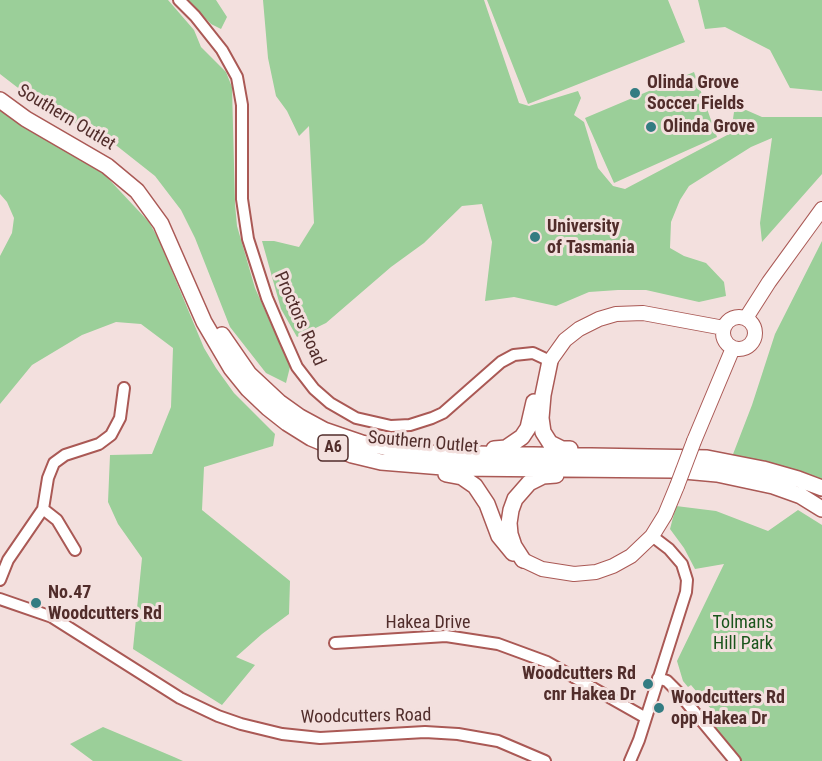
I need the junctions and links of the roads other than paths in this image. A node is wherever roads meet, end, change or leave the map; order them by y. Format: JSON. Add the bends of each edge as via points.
{"nodes":[{"id":1,"x":179,"y":0,"type":"edge"},
{"id":2,"x":0,"y":87,"type":"edge"},
{"id":3,"x":0,"y":100,"type":"edge"},
{"id":4,"x":822,"y":209,"type":"edge"},
{"id":5,"x":746,"y":318,"type":"junction"},
{"id":6,"x":724,"y":328,"type":"junction"},
{"id":7,"x":733,"y":348,"type":"junction"},
{"id":8,"x":550,"y":361,"type":"junction"},
{"id":9,"x":124,"y":388,"type":"dead end"},
{"id":10,"x":374,"y":446,"type":"junction"},
{"id":11,"x":381,"y":462,"type":"junction"},
{"id":12,"x":764,"y":469,"type":"junction"},
{"id":13,"x":822,"y":488,"type":"edge"},
{"id":14,"x":822,"y":508,"type":"edge"},
{"id":15,"x":43,"y":509,"type":"junction"},
{"id":16,"x":822,"y":516,"type":"edge"},
{"id":17,"x":652,"y":536,"type":"junction"},
{"id":18,"x":75,"y":550,"type":"dead end"},
{"id":19,"x":523,"y":560,"type":"junction"},
{"id":20,"x":0,"y":580,"type":"edge"},
{"id":21,"x":0,"y":599,"type":"edge"},
{"id":22,"x":335,"y":642,"type":"dead end"},
{"id":23,"x":658,"y":678,"type":"junction"},
{"id":24,"x":646,"y":718,"type":"junction"},
{"id":25,"x":545,"y":761,"type":"edge"},
{"id":26,"x":630,"y":761,"type":"edge"},
{"id":27,"x":735,"y":761,"type":"edge"}],
"edges":[{"from":1,"to":8,"type":"street","name":"Proctors Road","via":[[218,45],[237,77],[242,105],[242,199],[248,239],[285,340],[297,367],[314,389],[356,418],[383,425],[410,425],[443,412],[514,355],[533,353]]},
{"from":2,"to":10,"type":"highway","name":"Southern Outlet","number":"A6","via":[[102,150],[148,189],[178,234],[219,330],[259,384],[311,424]]},
{"from":3,"to":11,"type":"highway","name":"Southern Outlet","number":"A6","via":[[107,165],[146,201],[167,236],[216,345],[258,399],[311,438]]},
{"from":4,"to":5,"type":"main road"},
{"from":5,"to":6,"type":"main road","via":[[730,319]]},
{"from":5,"to":7,"type":"main road","via":[[754,326],[752,342],[744,348]]},
{"from":6,"to":7,"type":"main road","via":[[724,338]]},
{"from":6,"to":8,"type":"main road","via":[[644,313],[616,314],[579,329]]},
{"from":7,"to":17,"type":"main road","bridge":true,"via":[[665,515]]},
{"from":8,"to":10,"type":"highway","via":[[538,380],[528,428],[506,448]]},
{"from":8,"to":12,"type":"highway","via":[[541,425],[545,439],[556,447],[693,452]]},
{"from":9,"to":15,"type":"street","via":[[120,418],[111,435],[54,463]]},
{"from":10,"to":12,"type":"highway","name":"Southern Outlet","number":"A6","via":[[441,454],[678,456]]},
{"from":11,"to":14,"type":"highway","name":"Southern Outlet","number":"A6","via":[[455,468],[697,472],[773,486]]},
{"from":11,"to":19,"type":"highway","via":[[469,480],[482,494],[499,536]]},
{"from":12,"to":13,"type":"highway","name":"Southern Outlet","number":"A6"},
{"from":15,"to":18,"type":"street","via":[[57,520]]},
{"from":15,"to":20,"type":"street","via":[[12,553]]},
{"from":16,"to":19,"type":"highway","via":[[779,495],[722,481],[664,475],[543,476],[529,483],[511,510],[510,534]]},
{"from":17,"to":19,"type":"main road","via":[[622,561],[586,574],[552,572]]},
{"from":17,"to":23,"type":"street","via":[[682,564],[687,580],[684,603]]},
{"from":21,"to":25,"type":"street","name":"Woodcutters Road","via":[[52,616],[162,688],[241,724],[320,738],[425,732],[465,734],[513,746]]},
{"from":22,"to":24,"type":"street","name":"Hakea Drive","via":[[447,636],[498,644],[547,662]]},
{"from":23,"to":24,"type":"street"},
{"from":23,"to":27,"type":"street","via":[[677,691]]},
{"from":24,"to":26,"type":"street"}]}
